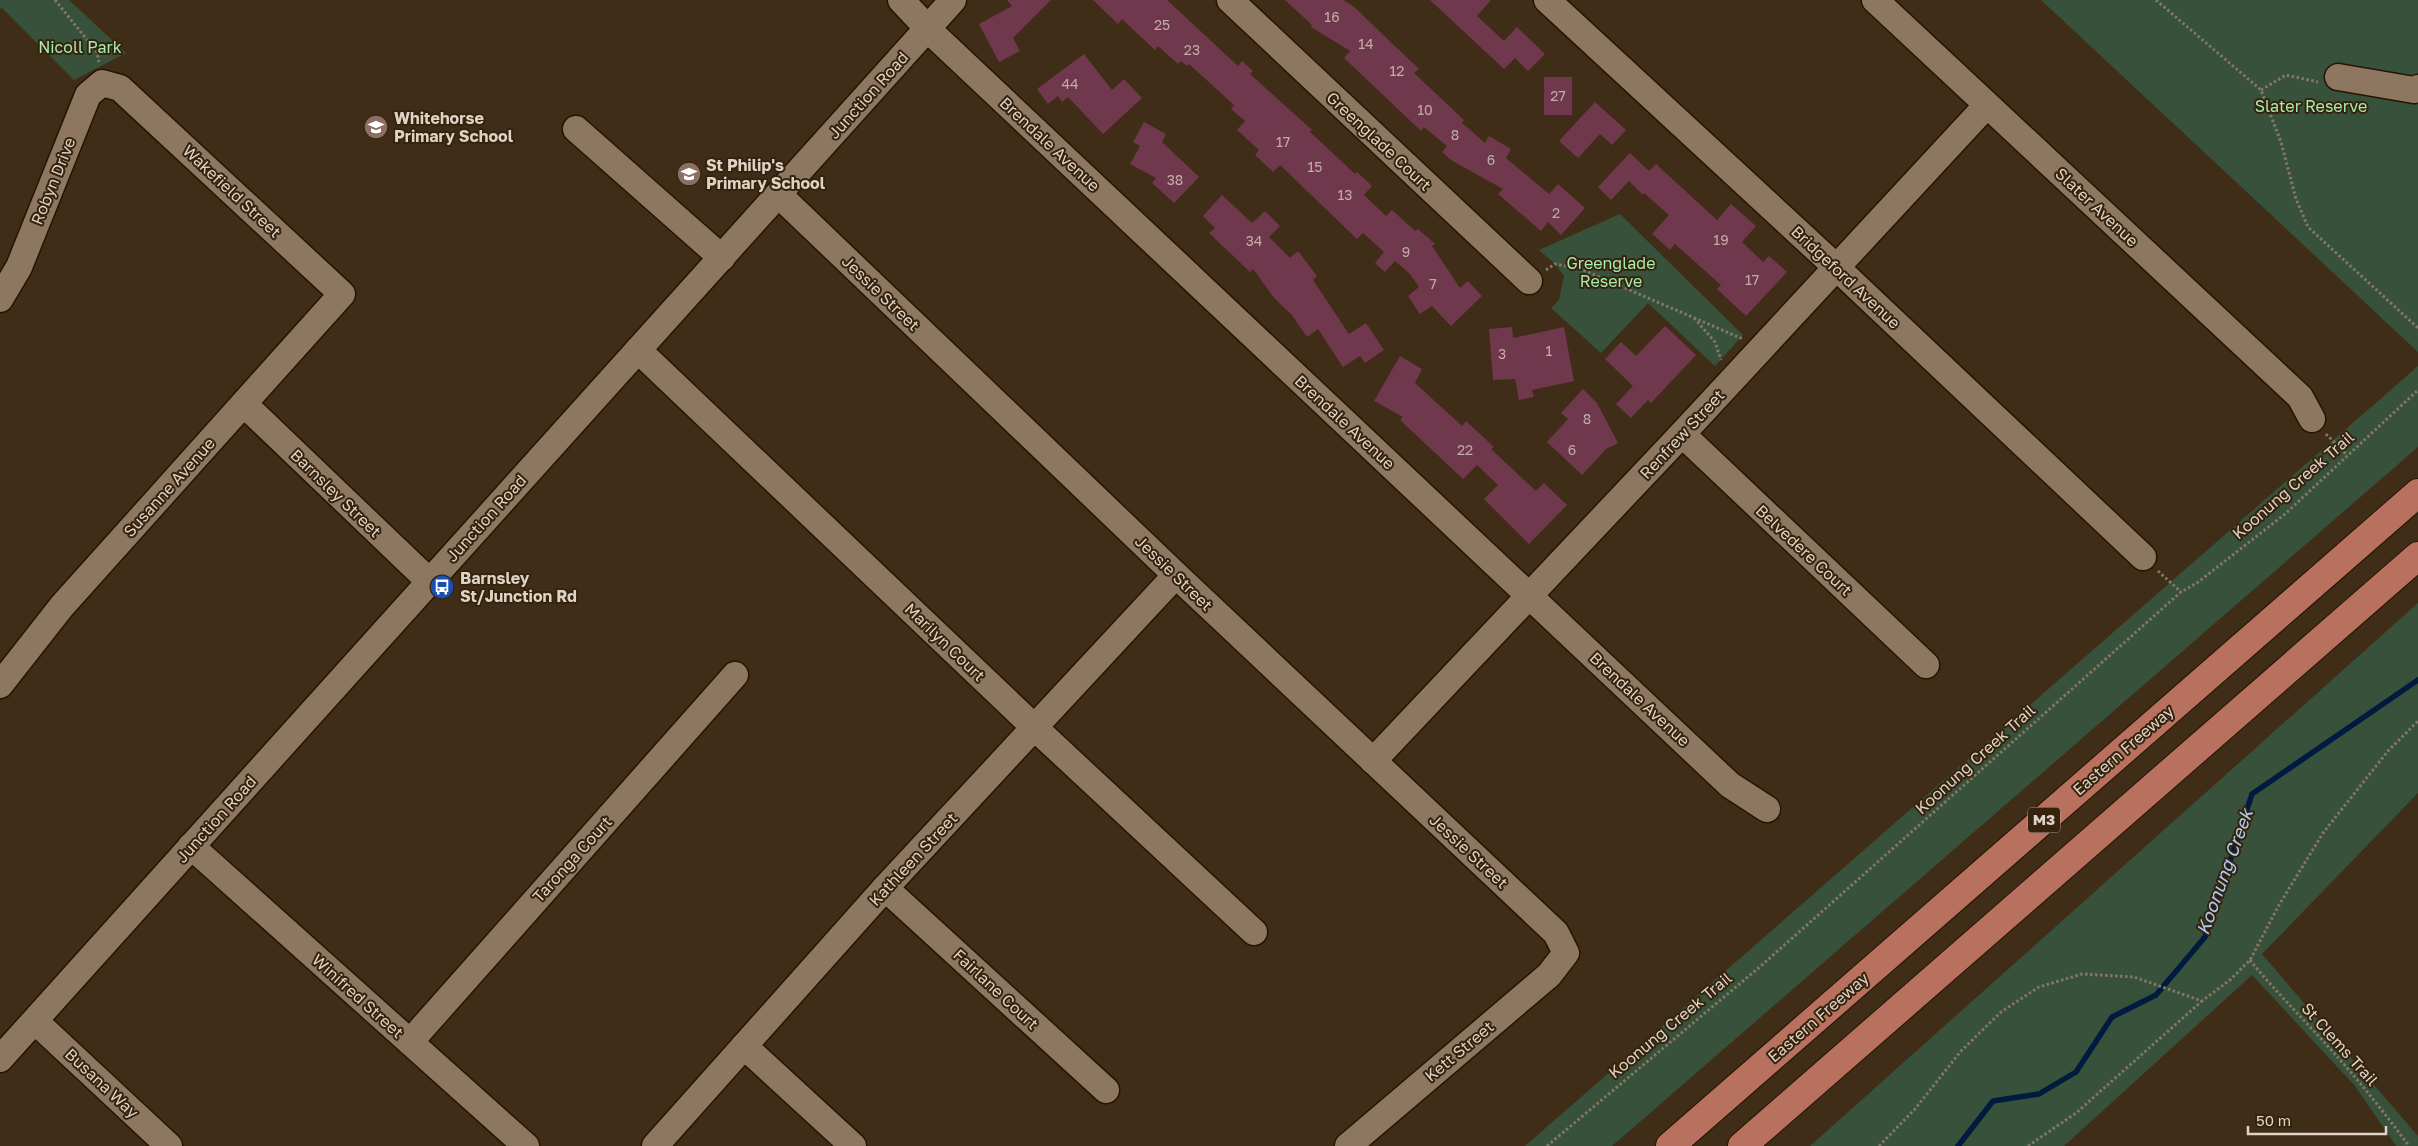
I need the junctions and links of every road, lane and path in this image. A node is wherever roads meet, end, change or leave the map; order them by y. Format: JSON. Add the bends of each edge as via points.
{"nodes":[{"id":1,"x":55,"y":0,"type":"edge"},
{"id":2,"x":901,"y":0,"type":"edge"},
{"id":3,"x":953,"y":0,"type":"edge"},
{"id":4,"x":1230,"y":0,"type":"edge"},
{"id":5,"x":1547,"y":0,"type":"edge"},
{"id":6,"x":1875,"y":0,"type":"edge"},
{"id":7,"x":2156,"y":0,"type":"edge"},
{"id":8,"x":928,"y":28,"type":"junction"},
{"id":9,"x":2338,"y":77,"type":"joint"},
{"id":10,"x":111,"y":86,"type":"junction"},
{"id":11,"x":2418,"y":88,"type":"edge"},
{"id":12,"x":2261,"y":90,"type":"junction"},
{"id":13,"x":1987,"y":105,"type":"junction"},
{"id":14,"x":576,"y":129,"type":"dead end"},
{"id":15,"x":779,"y":195,"type":"junction"},
{"id":16,"x":722,"y":258,"type":"junction"},
{"id":17,"x":1837,"y":268,"type":"junction"},
{"id":18,"x":1529,"y":281,"type":"joint"},
{"id":19,"x":342,"y":294,"type":"joint"},
{"id":20,"x":0,"y":299,"type":"edge"},
{"id":21,"x":1692,"y":316,"type":"junction"},
{"id":22,"x":2418,"y":328,"type":"edge"},
{"id":23,"x":1762,"y":348,"type":"junction"},
{"id":24,"x":638,"y":350,"type":"junction"},
{"id":25,"x":1728,"y":384,"type":"junction"},
{"id":26,"x":2418,"y":390,"type":"edge"},
{"id":27,"x":244,"y":404,"type":"junction"},
{"id":28,"x":2312,"y":419,"type":"joint"},
{"id":29,"x":1682,"y":434,"type":"junction"},
{"id":30,"x":2346,"y":456,"type":"junction"},
{"id":31,"x":2418,"y":493,"type":"edge"},
{"id":32,"x":2418,"y":556,"type":"edge"},
{"id":33,"x":2143,"y":557,"type":"joint"},
{"id":34,"x":1176,"y":575,"type":"junction"},
{"id":35,"x":429,"y":581,"type":"junction"},
{"id":36,"x":2181,"y":592,"type":"junction"},
{"id":37,"x":1530,"y":596,"type":"junction"},
{"id":38,"x":1926,"y":665,"type":"dead end"},
{"id":39,"x":735,"y":675,"type":"dead end"},
{"id":40,"x":0,"y":685,"type":"edge"},
{"id":41,"x":2418,"y":721,"type":"edge"},
{"id":42,"x":1034,"y":727,"type":"junction"},
{"id":43,"x":1373,"y":761,"type":"junction"},
{"id":44,"x":1767,"y":809,"type":"dead end"},
{"id":45,"x":192,"y":846,"type":"junction"},
{"id":46,"x":885,"y":888,"type":"junction"},
{"id":47,"x":1254,"y":932,"type":"dead end"},
{"id":48,"x":1566,"y":953,"type":"joint"},
{"id":49,"x":2250,"y":960,"type":"junction"},
{"id":50,"x":2202,"y":1001,"type":"junction"},
{"id":51,"x":35,"y":1021,"type":"junction"},
{"id":52,"x":410,"y":1042,"type":"junction"},
{"id":53,"x":744,"y":1046,"type":"junction"},
{"id":54,"x":0,"y":1059,"type":"edge"},
{"id":55,"x":1106,"y":1090,"type":"dead end"},
{"id":56,"x":169,"y":1146,"type":"edge"},
{"id":57,"x":526,"y":1146,"type":"edge"},
{"id":58,"x":655,"y":1146,"type":"edge"},
{"id":59,"x":853,"y":1146,"type":"edge"},
{"id":60,"x":1348,"y":1146,"type":"edge"},
{"id":61,"x":1547,"y":1146,"type":"edge"},
{"id":62,"x":1670,"y":1146,"type":"edge"},
{"id":63,"x":1742,"y":1146,"type":"edge"},
{"id":64,"x":1879,"y":1146,"type":"edge"},
{"id":65,"x":2028,"y":1146,"type":"edge"},
{"id":66,"x":2409,"y":1146,"type":"edge"}],
"edges":[{"from":1,"to":10,"type":"path","via":[[97,52]]},
{"from":2,"to":8,"type":"street","name":"Brendale Avenue"},
{"from":3,"to":8,"type":"street","name":"Junction Road"},
{"from":4,"to":18,"type":"street","name":"Greenglade Court"},
{"from":5,"to":17,"type":"street","name":"Bridgeford Avenue"},
{"from":6,"to":13,"type":"street","name":"Slater Avenue"},
{"from":7,"to":12,"type":"path"},
{"from":8,"to":15,"type":"street","name":"Junction Road"},
{"from":8,"to":37,"type":"street","name":"Brendale Avenue"},
{"from":9,"to":11,"type":"street","via":[[2414,90]]},
{"from":9,"to":12,"type":"path","via":[[2321,82],[2286,75]]},
{"from":10,"to":19,"type":"street","name":"Wakefield Street"},
{"from":10,"to":20,"type":"street","name":"Robyn Drive","via":[[88,95],[19,267]]},
{"from":12,"to":22,"type":"path","via":[[2308,227]]},
{"from":13,"to":17,"type":"street","name":"Renfrew Street"},
{"from":13,"to":28,"type":"street","name":"Slater Avenue","via":[[2300,397]]},
{"from":14,"to":16,"type":"street"},
{"from":15,"to":16,"type":"street","name":"Junction Road"},
{"from":15,"to":34,"type":"street","name":"Jessie Street"},
{"from":16,"to":24,"type":"street","name":"Junction Road"},
{"from":17,"to":23,"type":"street","name":"Renfrew Street"},
{"from":17,"to":33,"type":"street","name":"Bridgeford Avenue"},
{"from":18,"to":21,"type":"path","via":[[1555,264],[1581,269]]},
{"from":19,"to":27,"type":"street","name":"Susanne Avenue"},
{"from":21,"to":23,"type":"path"},
{"from":21,"to":25,"type":"path","via":[[1715,342]]},
{"from":23,"to":25,"type":"street","name":"Renfrew Street"},
{"from":24,"to":35,"type":"street","name":"Junction Road"},
{"from":24,"to":42,"type":"street","name":"Marilyn Court"},
{"from":25,"to":29,"type":"street","name":"Renfrew Street"},
{"from":26,"to":30,"type":"path","name":"Koonung Creek Trail"},
{"from":27,"to":35,"type":"street","name":"Barnsley Street"},
{"from":27,"to":40,"type":"street","name":"Susanne Avenue","via":[[62,606]]},
{"from":28,"to":30,"type":"path"},
{"from":29,"to":37,"type":"street","name":"Renfrew Street"},
{"from":29,"to":38,"type":"street","name":"Belvedere Court"},
{"from":30,"to":36,"type":"path","name":"Koonung Creek Trail","via":[[2285,514]]},
{"from":31,"to":62,"type":"highway","name":"Eastern Freeway","number":"M3"},
{"from":32,"to":63,"type":"highway"},
{"from":33,"to":36,"type":"path"},
{"from":34,"to":42,"type":"street","name":"Kathleen Street"},
{"from":34,"to":43,"type":"street","name":"Jessie Street"},
{"from":35,"to":45,"type":"street","name":"Junction Road"},
{"from":36,"to":61,"type":"path","name":"Koonung Creek Trail","via":[[1762,965]]},
{"from":37,"to":43,"type":"street","name":"Renfrew Street"},
{"from":37,"to":44,"type":"street","name":"Brendale Avenue","via":[[1730,785]]},
{"from":39,"to":52,"type":"street","name":"Taronga Court"},
{"from":41,"to":49,"type":"path","via":[[2388,751],[2323,833],[2279,904]]},
{"from":42,"to":46,"type":"street","name":"Kathleen Street"},
{"from":42,"to":47,"type":"street","name":"Marilyn Court"},
{"from":43,"to":48,"type":"street","name":"Jessie Street","via":[[1556,933]]},
{"from":45,"to":51,"type":"street","name":"Junction Road"},
{"from":45,"to":52,"type":"street","name":"Winifred Street"},
{"from":46,"to":53,"type":"street","name":"Kathleen Street"},
{"from":46,"to":55,"type":"street","name":"Fairlane Court"},
{"from":48,"to":60,"type":"street","name":"Kett Street","via":[[1550,975]]},
{"from":49,"to":50,"type":"path"},
{"from":49,"to":66,"type":"path","name":"St Clems Trail","via":[[2354,1077]]},
{"from":50,"to":64,"type":"path","via":[[2134,977],[2082,974],[2039,987],[2001,1012],[1960,1051],[1915,1109]]},
{"from":50,"to":65,"type":"path","via":[[2076,1114]]},
{"from":51,"to":54,"type":"street","name":"Junction Road"},
{"from":51,"to":56,"type":"street","name":"Busana Way"},
{"from":52,"to":57,"type":"street","name":"Winifred Street"},
{"from":53,"to":58,"type":"street","name":"Kathleen Street"},
{"from":53,"to":59,"type":"street"}]}
